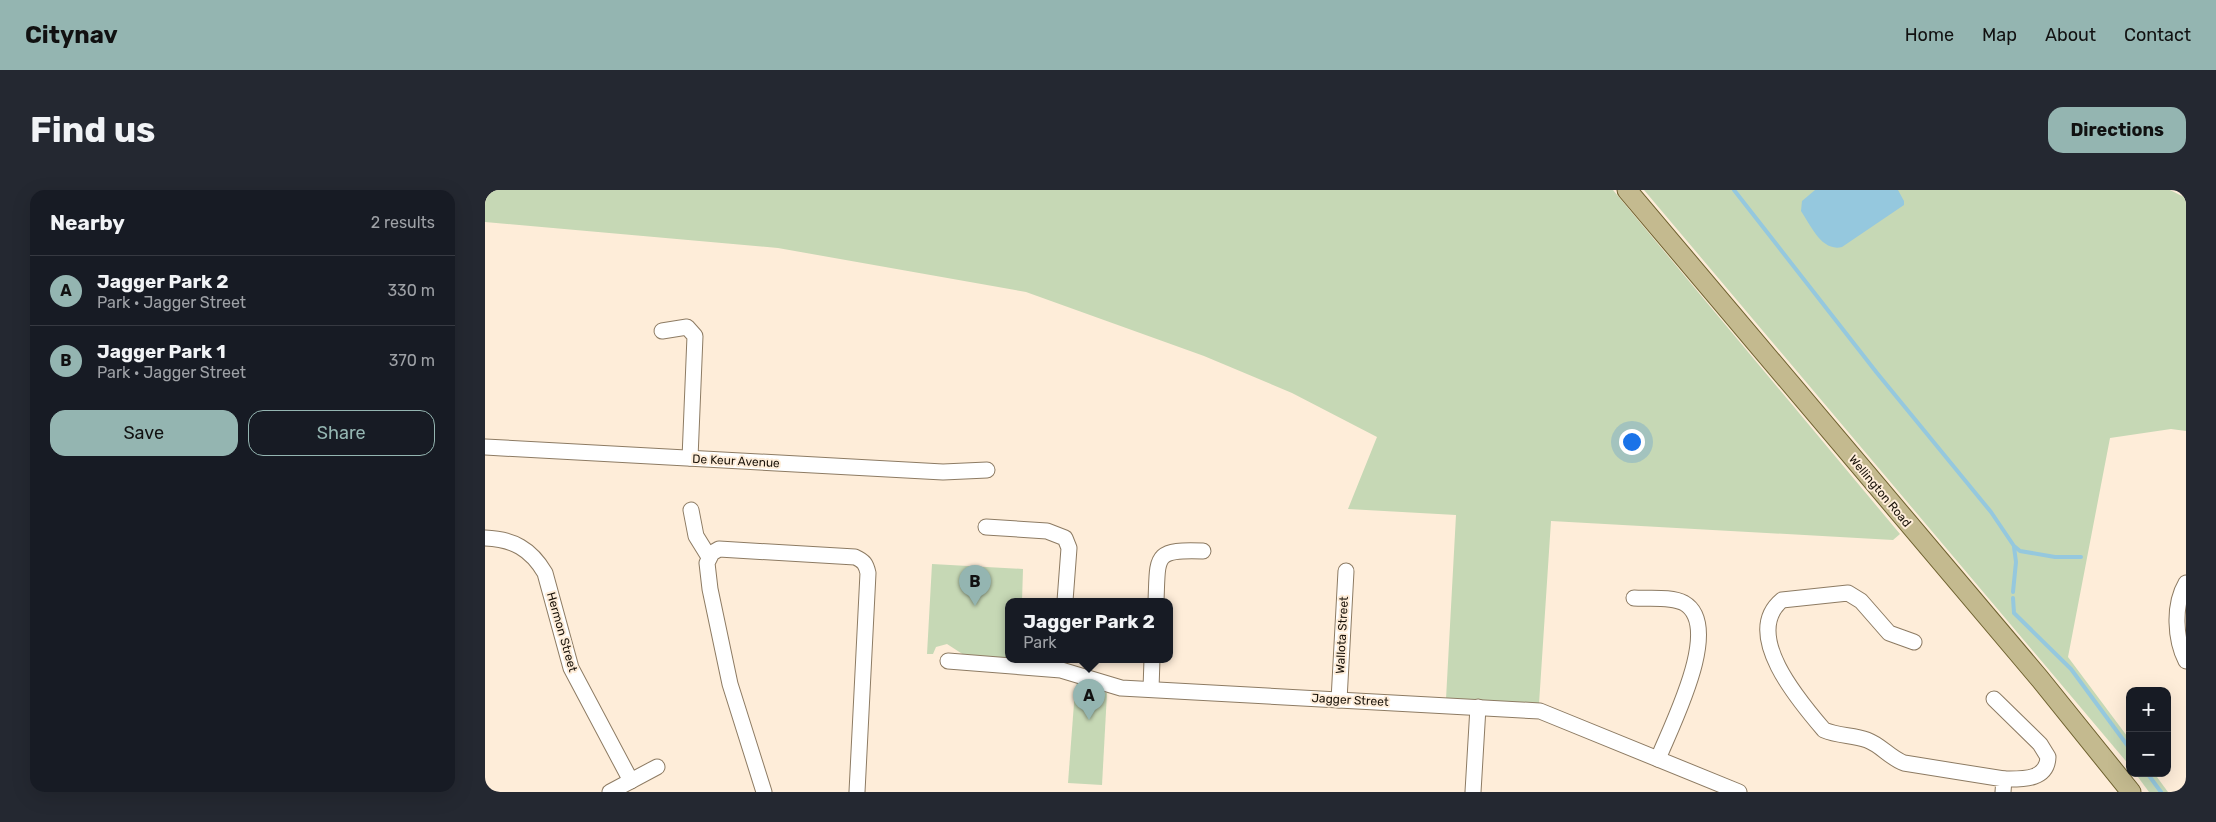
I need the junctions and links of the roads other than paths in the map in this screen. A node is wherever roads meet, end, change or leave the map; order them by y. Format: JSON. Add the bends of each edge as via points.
{"nodes":[{"id":1,"x":1627,"y":190,"type":"edge"},
{"id":2,"x":662,"y":330,"type":"dead end"},
{"id":3,"x":485,"y":447,"type":"edge"},
{"id":4,"x":690,"y":458,"type":"junction"},
{"id":5,"x":987,"y":470,"type":"dead end"},
{"id":6,"x":691,"y":510,"type":"dead end"},
{"id":7,"x":986,"y":528,"type":"dead end"},
{"id":8,"x":485,"y":538,"type":"edge"},
{"id":9,"x":1203,"y":551,"type":"dead end"},
{"id":10,"x":709,"y":557,"type":"junction"},
{"id":11,"x":1346,"y":571,"type":"dead end"},
{"id":12,"x":2183,"y":588,"type":"edge"},
{"id":13,"x":1065,"y":598,"type":"edge"},
{"id":14,"x":1156,"y":598,"type":"edge"},
{"id":15,"x":1634,"y":598,"type":"dead end"},
{"id":16,"x":1913,"y":642,"type":"dead end"},
{"id":17,"x":948,"y":661,"type":"dead end"},
{"id":18,"x":2186,"y":661,"type":"edge"},
{"id":19,"x":1152,"y":663,"type":"edge"},
{"id":20,"x":1062,"y":665,"type":"edge"},
{"id":21,"x":1151,"y":689,"type":"junction"},
{"id":22,"x":1994,"y":699,"type":"dead end"},
{"id":23,"x":1339,"y":700,"type":"junction"},
{"id":24,"x":1478,"y":708,"type":"junction"},
{"id":25,"x":1658,"y":759,"type":"junction"},
{"id":26,"x":657,"y":767,"type":"dead end"},
{"id":27,"x":631,"y":781,"type":"junction"},
{"id":28,"x":2003,"y":785,"type":"edge"},
{"id":29,"x":1732,"y":791,"type":"edge"},
{"id":30,"x":610,"y":792,"type":"edge"},
{"id":31,"x":764,"y":792,"type":"edge"},
{"id":32,"x":857,"y":792,"type":"edge"},
{"id":33,"x":1473,"y":792,"type":"edge"},
{"id":34,"x":2131,"y":792,"type":"edge"}],
"edges":[{"from":1,"to":34,"type":"main road","name":"Wellington Road","via":[[2040,679]]},
{"from":2,"to":4,"type":"street","via":[[687,327],[695,336]]},
{"from":3,"to":4,"type":"street","name":"De Keur Avenue"},
{"from":4,"to":5,"type":"street","name":"De Keur Avenue","via":[[943,472]]},
{"from":6,"to":10,"type":"street","via":[[696,536]]},
{"from":7,"to":13,"type":"street","via":[[1047,531],[1065,538],[1069,548]]},
{"from":8,"to":27,"type":"street","name":"Hermon Street","via":[[513,542],[539,563],[545,573],[571,668]]},
{"from":9,"to":14,"type":"street","via":[[1176,550],[1160,558]]},
{"from":10,"to":31,"type":"street","via":[[707,572],[730,684]]},
{"from":10,"to":32,"type":"street","via":[[719,549],[863,560],[868,573]]},
{"from":11,"to":23,"type":"street","name":"Wallota Street"},
{"from":12,"to":18,"type":"street","via":[[2178,604],[2178,641]]},
{"from":15,"to":25,"type":"street","via":[[1683,603],[1698,622],[1699,636],[1691,676]]},
{"from":16,"to":28,"type":"street","via":[[1889,633],[1861,601],[1848,593],[1783,600],[1775,606],[1769,636],[1777,668],[1825,730],[1868,740],[1904,763]]},
{"from":17,"to":20,"type":"street","name":"Jagger Street"},
{"from":19,"to":21,"type":"street"},
{"from":20,"to":21,"type":"street","name":"Jagger Street","via":[[1114,686]]},
{"from":21,"to":23,"type":"street","name":"Jagger Street"},
{"from":22,"to":28,"type":"street","via":[[2040,744],[2048,757],[2045,768],[2033,777]]},
{"from":23,"to":24,"type":"street","name":"Jagger Street"},
{"from":24,"to":25,"type":"street","name":"Jagger Street","via":[[1547,713]]},
{"from":24,"to":33,"type":"street"},
{"from":25,"to":29,"type":"street","name":"Jagger Street"},
{"from":26,"to":27,"type":"street"},
{"from":27,"to":30,"type":"street"}]}
